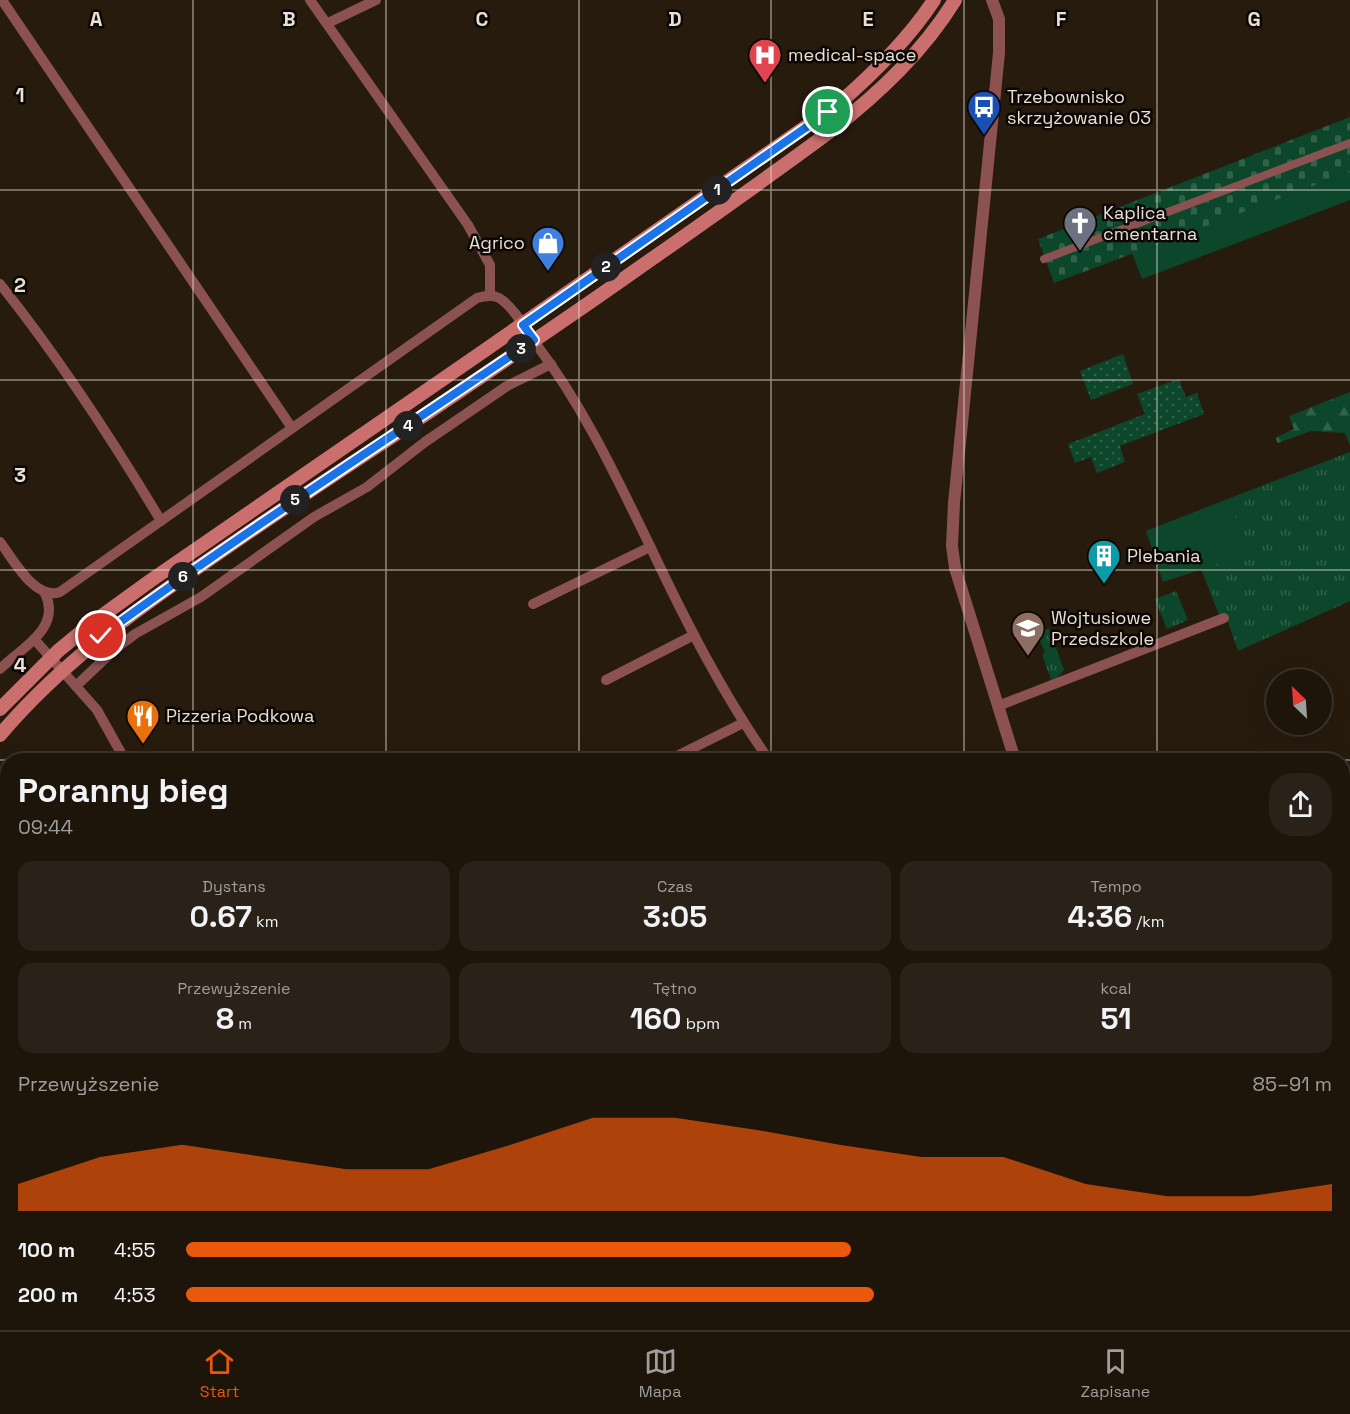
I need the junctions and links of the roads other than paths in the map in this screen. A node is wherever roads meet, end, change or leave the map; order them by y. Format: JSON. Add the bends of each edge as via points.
{"nodes":[{"id":1,"x":2,"y":0,"type":"edge"},
{"id":2,"x":310,"y":0,"type":"edge"},
{"id":3,"x":376,"y":0,"type":"edge"},
{"id":4,"x":934,"y":0,"type":"edge"},
{"id":5,"x":955,"y":0,"type":"edge"},
{"id":6,"x":992,"y":0,"type":"edge"},
{"id":7,"x":328,"y":23,"type":"junction"},
{"id":8,"x":1350,"y":143,"type":"edge"},
{"id":9,"x":1044,"y":259,"type":"dead end"},
{"id":10,"x":0,"y":284,"type":"edge"},
{"id":11,"x":490,"y":295,"type":"junction"},
{"id":12,"x":523,"y":325,"type":"junction"},
{"id":13,"x":534,"y":340,"type":"junction"},
{"id":14,"x":551,"y":364,"type":"junction"},
{"id":15,"x":292,"y":428,"type":"junction"},
{"id":16,"x":161,"y":521,"type":"junction"},
{"id":17,"x":0,"y":542,"type":"edge"},
{"id":18,"x":650,"y":547,"type":"junction"},
{"id":19,"x":45,"y":593,"type":"junction"},
{"id":20,"x":533,"y":604,"type":"dead end"},
{"id":21,"x":1224,"y":618,"type":"dead end"},
{"id":22,"x":694,"y":635,"type":"junction"},
{"id":23,"x":35,"y":640,"type":"junction"},
{"id":24,"x":0,"y":669,"type":"edge"},
{"id":25,"x":606,"y":680,"type":"dead end"},
{"id":26,"x":76,"y":686,"type":"junction"},
{"id":27,"x":998,"y":706,"type":"junction"},
{"id":28,"x":0,"y":709,"type":"edge"},
{"id":29,"x":743,"y":723,"type":"junction"},
{"id":30,"x":0,"y":735,"type":"edge"},
{"id":31,"x":121,"y":753,"type":"edge"},
{"id":32,"x":683,"y":753,"type":"edge"},
{"id":33,"x":765,"y":753,"type":"edge"},
{"id":34,"x":1013,"y":753,"type":"edge"}],
"edges":[{"from":1,"to":15,"type":"street"},
{"from":2,"to":7,"type":"street"},
{"from":3,"to":7,"type":"street"},
{"from":4,"to":12,"type":"main road","via":[[900,45],[837,105]]},
{"from":5,"to":13,"type":"main road","via":[[902,69],[856,111]]},
{"from":6,"to":27,"type":"street","via":[[999,20],[999,53],[952,546],[955,568]]},
{"from":7,"to":11,"type":"street","via":[[468,225],[490,265]]},
{"from":8,"to":9,"type":"street"},
{"from":10,"to":16,"type":"street","via":[[116,444]]},
{"from":11,"to":12,"type":"street","via":[[499,298]]},
{"from":11,"to":15,"type":"street","via":[[477,298]]},
{"from":12,"to":13,"type":"street"},
{"from":12,"to":28,"type":"main road","via":[[150,581],[58,651]]},
{"from":13,"to":14,"type":"street"},
{"from":13,"to":30,"type":"main road","via":[[310,489],[101,636],[56,675]]},
{"from":14,"to":18,"type":"street","via":[[600,443]]},
{"from":14,"to":26,"type":"street","via":[[507,386],[367,487],[314,517],[201,597],[135,634]]},
{"from":15,"to":16,"type":"street"},
{"from":16,"to":19,"type":"street","via":[[65,589],[56,594]]},
{"from":17,"to":19,"type":"street","via":[[34,586]]},
{"from":18,"to":20,"type":"street"},
{"from":18,"to":22,"type":"street"},
{"from":19,"to":23,"type":"street","via":[[49,620]]},
{"from":21,"to":27,"type":"street"},
{"from":22,"to":25,"type":"street"},
{"from":22,"to":29,"type":"street"},
{"from":23,"to":24,"type":"street"},
{"from":23,"to":26,"type":"street"},
{"from":26,"to":31,"type":"street","via":[[97,710]]},
{"from":27,"to":34,"type":"street"},
{"from":29,"to":32,"type":"street"},
{"from":29,"to":33,"type":"street"}]}
